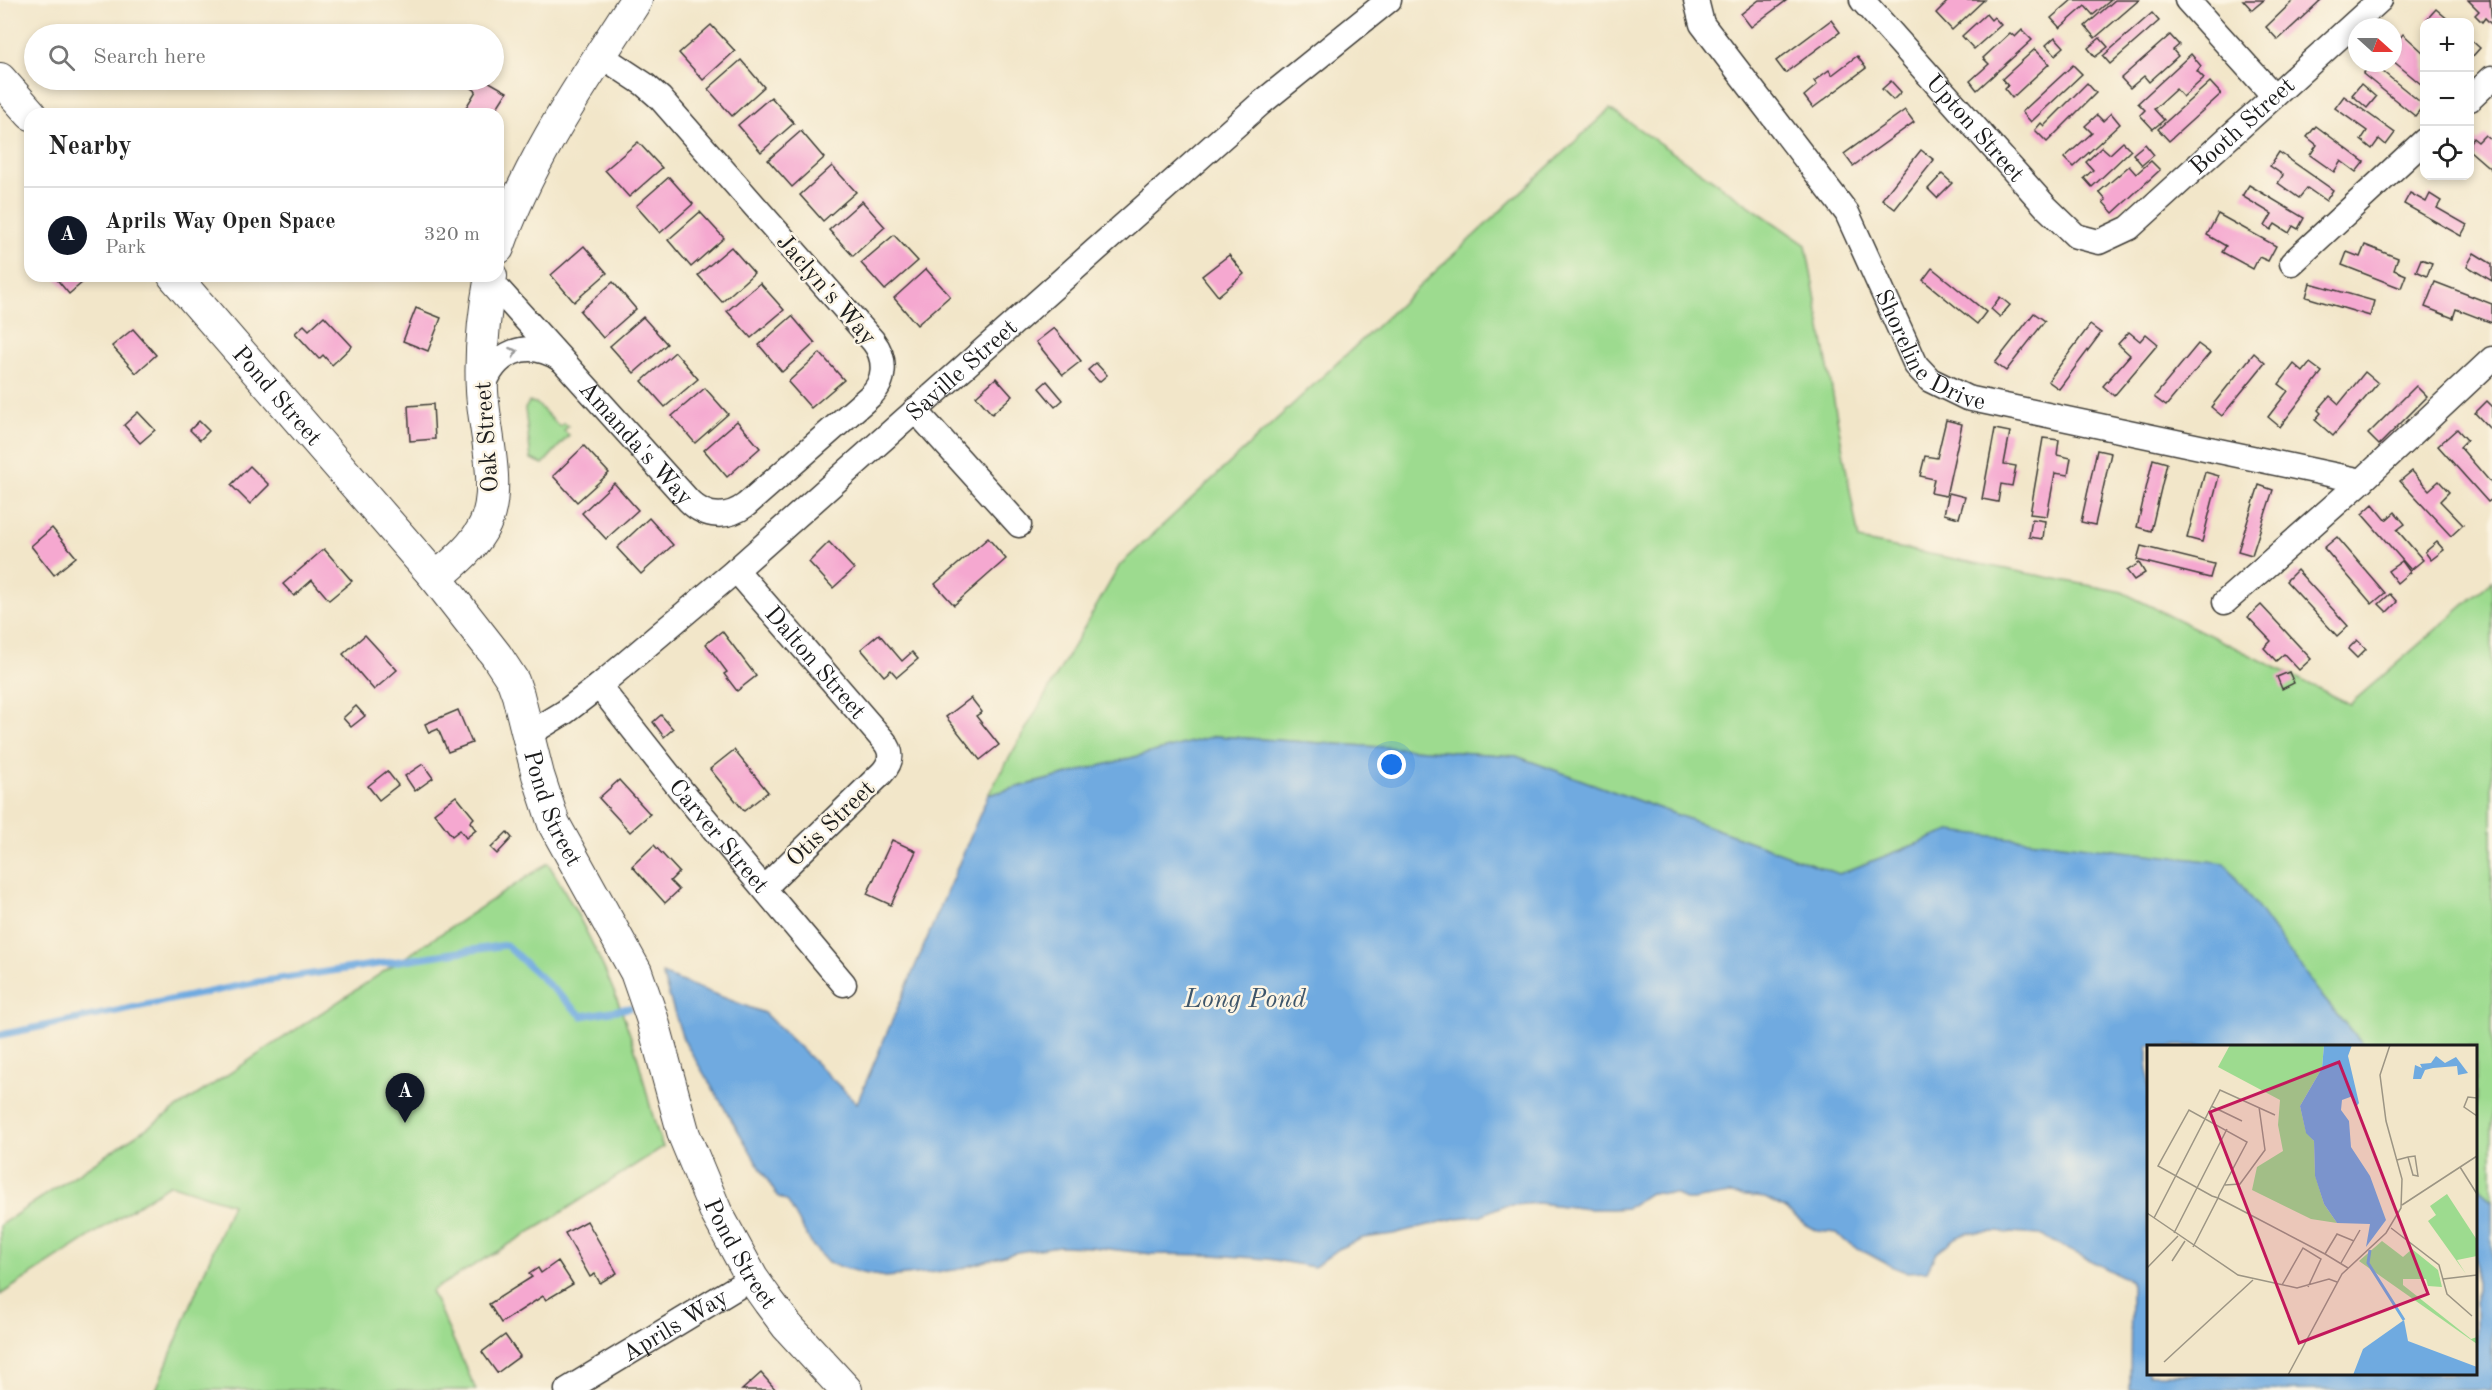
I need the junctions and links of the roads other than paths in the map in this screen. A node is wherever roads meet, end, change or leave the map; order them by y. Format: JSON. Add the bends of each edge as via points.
{"nodes":[{"id":1,"x":636,"y":0,"type":"edge"},
{"id":2,"x":1389,"y":0,"type":"edge"},
{"id":3,"x":1696,"y":0,"type":"edge"},
{"id":4,"x":1862,"y":0,"type":"edge"},
{"id":5,"x":2187,"y":0,"type":"edge"},
{"id":6,"x":2380,"y":0,"type":"edge"},
{"id":7,"x":600,"y":55,"type":"junction"},
{"id":8,"x":2492,"y":78,"type":"edge"},
{"id":9,"x":0,"y":79,"type":"edge"},
{"id":10,"x":2474,"y":94,"type":"edge"},
{"id":11,"x":2274,"y":96,"type":"junction"},
{"id":12,"x":26,"y":108,"type":"edge"},
{"id":13,"x":2420,"y":145,"type":"edge"},
{"id":14,"x":504,"y":232,"type":"edge"},
{"id":15,"x":2099,"y":242,"type":"joint"},
{"id":16,"x":2292,"y":263,"type":"dead end"},
{"id":17,"x":179,"y":282,"type":"edge"},
{"id":18,"x":490,"y":282,"type":"edge"},
{"id":19,"x":495,"y":282,"type":"edge"},
{"id":20,"x":2492,"y":359,"type":"edge"},
{"id":21,"x":564,"y":361,"type":"junction"},
{"id":22,"x":482,"y":391,"type":"junction"},
{"id":23,"x":915,"y":410,"type":"junction"},
{"id":24,"x":2362,"y":481,"type":"junction"},
{"id":25,"x":717,"y":515,"type":"joint"},
{"id":26,"x":1019,"y":525,"type":"dead end"},
{"id":27,"x":736,"y":570,"type":"junction"},
{"id":28,"x":436,"y":578,"type":"junction"},
{"id":29,"x":2225,"y":602,"type":"dead end"},
{"id":30,"x":599,"y":686,"type":"junction"},
{"id":31,"x":529,"y":734,"type":"junction"},
{"id":32,"x":891,"y":755,"type":"joint"},
{"id":33,"x":764,"y":888,"type":"junction"},
{"id":34,"x":844,"y":984,"type":"dead end"},
{"id":35,"x":752,"y":1278,"type":"junction"},
{"id":36,"x":567,"y":1390,"type":"edge"},
{"id":37,"x":846,"y":1390,"type":"edge"}],
"edges":[{"from":1,"to":7,"type":"street"},
{"from":2,"to":23,"type":"street","name":"Saville Street","via":[[1260,104]]},
{"from":3,"to":24,"type":"street","name":"Shoreline Drive","via":[[1702,24],[1847,213],[1916,365],[1930,380],[1967,398]]},
{"from":4,"to":15,"type":"street","name":"Upton Street","via":[[2046,207],[2076,236]]},
{"from":5,"to":11,"type":"street"},
{"from":6,"to":11,"type":"street","name":"Booth Street"},
{"from":7,"to":14,"type":"street","via":[[538,155]]},
{"from":7,"to":25,"type":"street","name":"Jaclyn's Way","via":[[644,84],[668,106],[881,354],[882,375],[873,394],[746,505]]},
{"from":8,"to":10,"type":"street"},
{"from":9,"to":12,"type":"street"},
{"from":11,"to":15,"type":"street","name":"Booth Street","via":[[2129,228]]},
{"from":13,"to":16,"type":"street"},
{"from":17,"to":28,"type":"street","name":"Pond Street"},
{"from":18,"to":22,"type":"street","name":"Oak Street"},
{"from":19,"to":21,"type":"street","name":"Amanda's Way"},
{"from":20,"to":24,"type":"street"},
{"from":22,"to":21,"type":"street","name":"Amanda's Way","one_way":true,"via":[[492,368],[514,350],[535,349]]},
{"from":21,"to":25,"type":"street","name":"Amanda's Way","via":[[689,501],[702,511]]},
{"from":22,"to":28,"type":"street","name":"Oak Street","via":[[491,471],[489,513],[476,540]]},
{"from":23,"to":26,"type":"street"},
{"from":23,"to":27,"type":"street","name":"Saville Street"},
{"from":24,"to":29,"type":"street"},
{"from":27,"to":30,"type":"street","name":"Saville Street"},
{"from":27,"to":32,"type":"street","name":"Dalton Street","via":[[884,741]]},
{"from":28,"to":31,"type":"street","name":"Pond Street","via":[[513,681]]},
{"from":30,"to":31,"type":"street","name":"Saville Street"},
{"from":30,"to":33,"type":"street","name":"Carver Street"},
{"from":31,"to":35,"type":"street","name":"Pond Street","via":[[554,824],[636,972],[684,1135],[716,1212]]},
{"from":32,"to":33,"type":"street","name":"Otis Street","via":[[882,773]]},
{"from":33,"to":34,"type":"street","name":"Carver Street"},
{"from":35,"to":36,"type":"street","name":"Aprils Way"},
{"from":35,"to":37,"type":"street","name":"Pond Street","via":[[788,1326]]}]}
